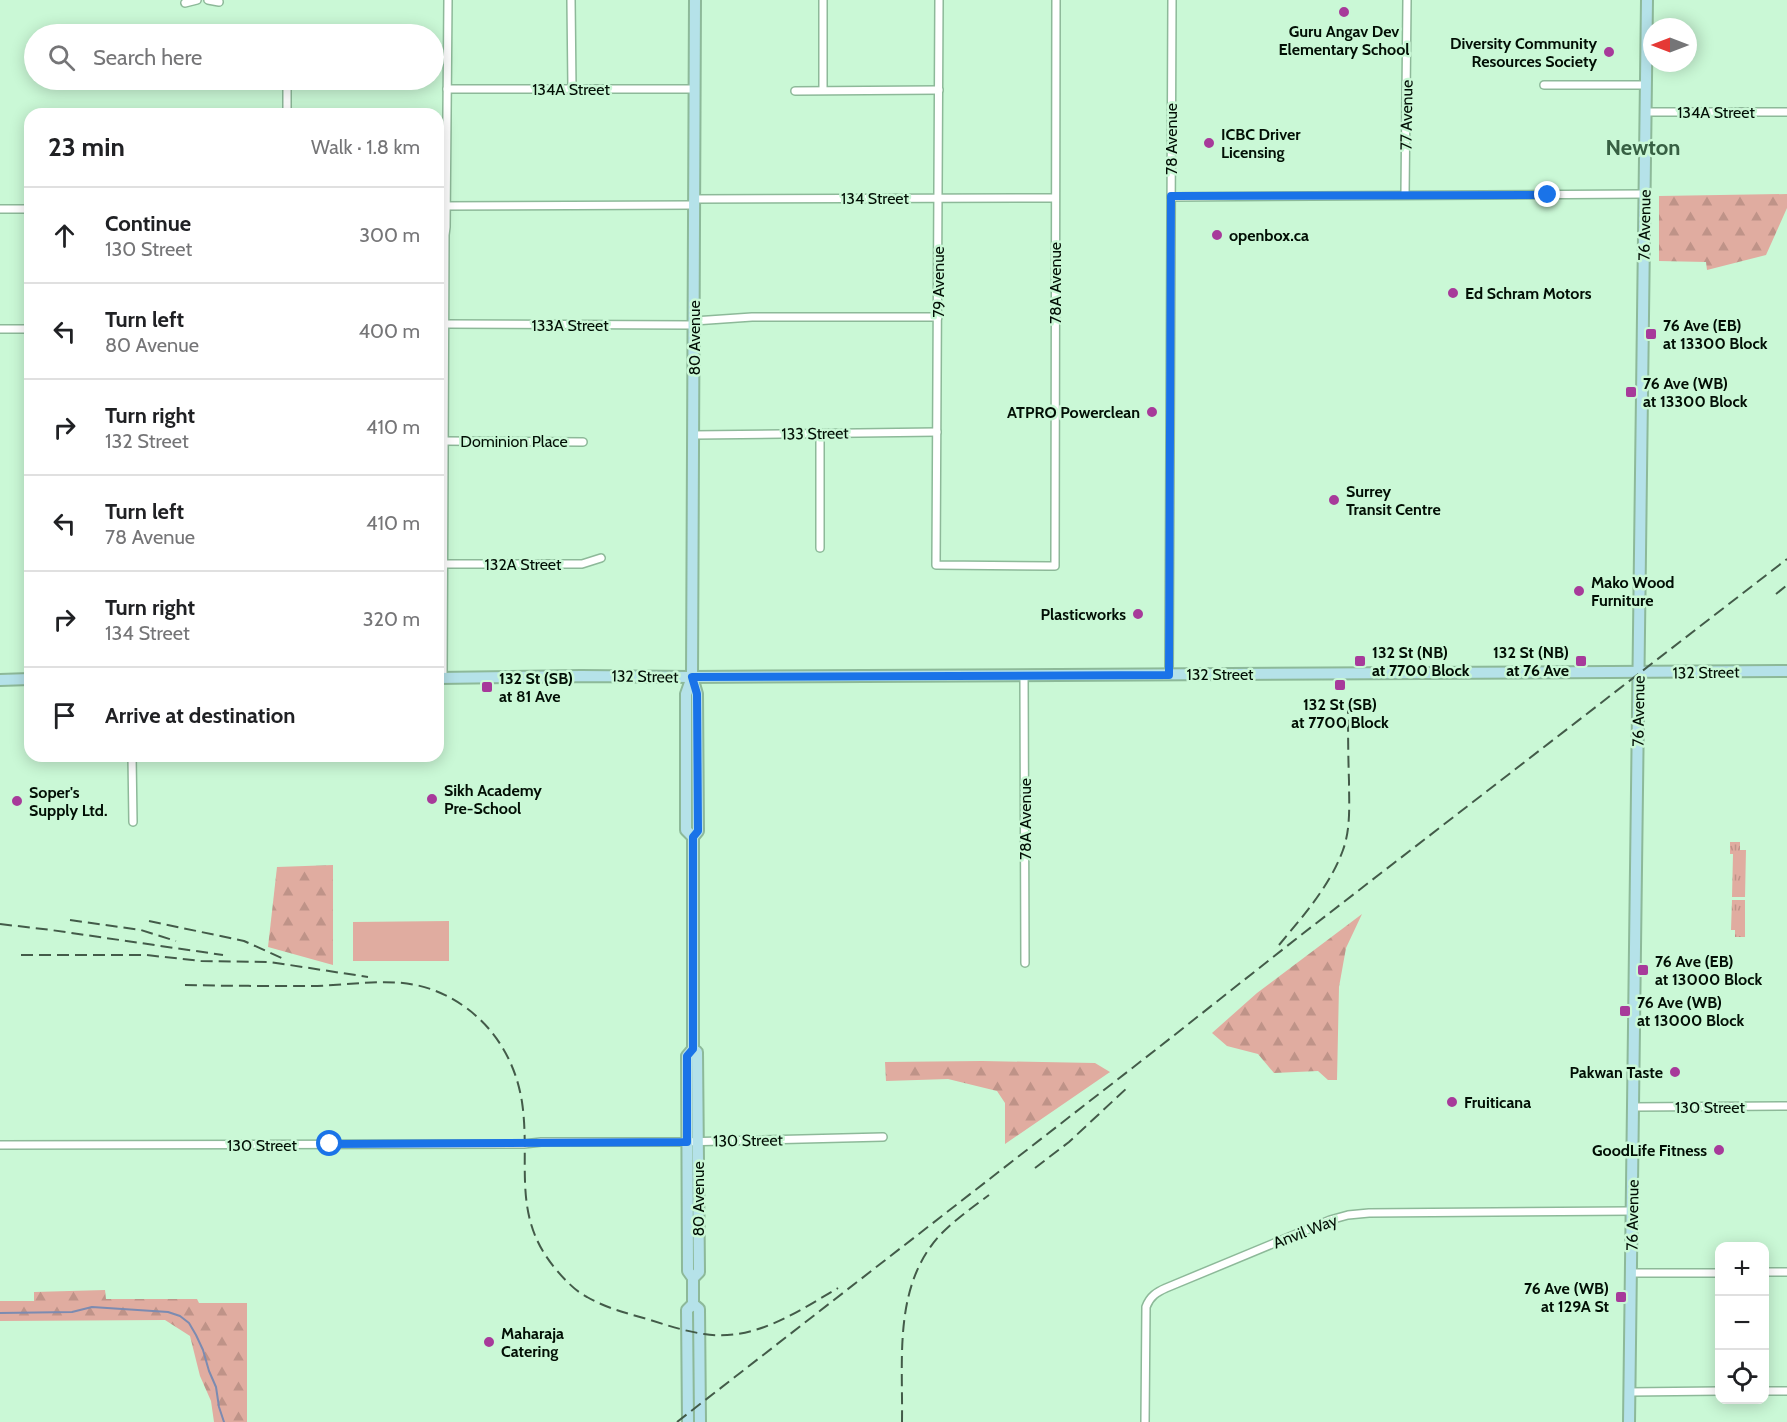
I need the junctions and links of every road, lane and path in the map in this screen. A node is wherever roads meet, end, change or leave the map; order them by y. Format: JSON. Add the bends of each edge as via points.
{"nodes":[{"id":1,"x":197,"y":0,"type":"edge"},
{"id":2,"x":208,"y":0,"type":"edge"},
{"id":3,"x":448,"y":0,"type":"edge"},
{"id":4,"x":571,"y":0,"type":"edge"},
{"id":5,"x":695,"y":0,"type":"edge"},
{"id":6,"x":823,"y":0,"type":"edge"},
{"id":7,"x":939,"y":0,"type":"edge"},
{"id":8,"x":1056,"y":0,"type":"edge"},
{"id":9,"x":1172,"y":0,"type":"edge"},
{"id":10,"x":1407,"y":0,"type":"edge"},
{"id":11,"x":1647,"y":0,"type":"edge"},
{"id":12,"x":219,"y":2,"type":"dead end"},
{"id":13,"x":185,"y":3,"type":"dead end"},
{"id":14,"x":1544,"y":85,"type":"dead end"},
{"id":15,"x":1646,"y":85,"type":"junction"},
{"id":16,"x":572,"y":88,"type":"junction"},
{"id":17,"x":447,"y":89,"type":"junction"},
{"id":18,"x":695,"y":89,"type":"junction"},
{"id":19,"x":286,"y":90,"type":"edge"},
{"id":20,"x":823,"y":90,"type":"junction"},
{"id":21,"x":939,"y":90,"type":"junction"},
{"id":22,"x":795,"y":91,"type":"dead end"},
{"id":23,"x":286,"y":108,"type":"edge"},
{"id":24,"x":1646,"y":112,"type":"junction"},
{"id":25,"x":1787,"y":112,"type":"edge"},
{"id":26,"x":1645,"y":194,"type":"junction"},
{"id":27,"x":1405,"y":195,"type":"junction"},
{"id":28,"x":1171,"y":196,"type":"junction"},
{"id":29,"x":939,"y":197,"type":"junction"},
{"id":30,"x":1055,"y":198,"type":"junction"},
{"id":31,"x":694,"y":202,"type":"junction"},
{"id":32,"x":446,"y":206,"type":"junction"},
{"id":33,"x":0,"y":209,"type":"edge"},
{"id":34,"x":24,"y":209,"type":"edge"},
{"id":35,"x":938,"y":317,"type":"junction"},
{"id":36,"x":694,"y":323,"type":"junction"},
{"id":37,"x":446,"y":324,"type":"junction"},
{"id":38,"x":0,"y":329,"type":"edge"},
{"id":39,"x":24,"y":329,"type":"edge"},
{"id":40,"x":937,"y":432,"type":"junction"},
{"id":41,"x":820,"y":434,"type":"junction"},
{"id":42,"x":694,"y":435,"type":"junction"},
{"id":43,"x":444,"y":441,"type":"junction"},
{"id":44,"x":583,"y":442,"type":"dead end"},
{"id":45,"x":820,"y":548,"type":"dead end"},
{"id":46,"x":601,"y":558,"type":"dead end"},
{"id":47,"x":444,"y":564,"type":"joint"},
{"id":48,"x":936,"y":565,"type":"joint"},
{"id":49,"x":1787,"y":671,"type":"edge"},
{"id":50,"x":1639,"y":672,"type":"junction"},
{"id":51,"x":1024,"y":675,"type":"junction"},
{"id":52,"x":1169,"y":675,"type":"junction"},
{"id":53,"x":692,"y":677,"type":"junction"},
{"id":54,"x":444,"y":678,"type":"edge"},
{"id":55,"x":0,"y":680,"type":"edge"},
{"id":56,"x":24,"y":680,"type":"edge"},
{"id":57,"x":132,"y":762,"type":"edge"},
{"id":58,"x":133,"y":822,"type":"dead end"},
{"id":59,"x":1025,"y":963,"type":"dead end"},
{"id":60,"x":1787,"y":1106,"type":"edge"},
{"id":61,"x":1633,"y":1107,"type":"junction"},
{"id":62,"x":883,"y":1137,"type":"dead end"},
{"id":63,"x":693,"y":1142,"type":"junction"},
{"id":64,"x":0,"y":1145,"type":"edge"},
{"id":65,"x":1632,"y":1212,"type":"junction"},
{"id":66,"x":1769,"y":1272,"type":"edge"},
{"id":67,"x":1787,"y":1272,"type":"edge"},
{"id":68,"x":1631,"y":1273,"type":"junction"},
{"id":69,"x":1715,"y":1273,"type":"edge"},
{"id":70,"x":693,"y":1304,"type":"junction"},
{"id":71,"x":1715,"y":1391,"type":"edge"},
{"id":72,"x":1769,"y":1391,"type":"edge"},
{"id":73,"x":1787,"y":1391,"type":"edge"},
{"id":74,"x":1630,"y":1392,"type":"junction"},
{"id":75,"x":688,"y":1422,"type":"edge"},
{"id":76,"x":700,"y":1422,"type":"edge"},
{"id":77,"x":1146,"y":1422,"type":"edge"},
{"id":78,"x":1629,"y":1422,"type":"edge"}],
"edges":[{"from":1,"to":13,"type":"street"},
{"from":2,"to":12,"type":"street"},
{"from":3,"to":17,"type":"street"},
{"from":4,"to":16,"type":"street"},
{"from":5,"to":18,"type":"main road","name":"80 Avenue"},
{"from":6,"to":20,"type":"street"},
{"from":7,"to":21,"type":"street","name":"79 Avenue"},
{"from":8,"to":30,"type":"street","name":"78A Avenue"},
{"from":9,"to":28,"type":"street","name":"78 Avenue"},
{"from":10,"to":27,"type":"street","name":"77 Avenue"},
{"from":11,"to":15,"type":"main road","name":"76 Avenue"},
{"from":14,"to":15,"type":"street"},
{"from":15,"to":24,"type":"main road","name":"76 Avenue"},
{"from":16,"to":17,"type":"street","name":"134A Street"},
{"from":16,"to":18,"type":"street","name":"134A Street"},
{"from":17,"to":32,"type":"street"},
{"from":18,"to":31,"type":"main road","name":"80 Avenue"},
{"from":19,"to":23,"type":"street"},
{"from":20,"to":21,"type":"street"},
{"from":20,"to":22,"type":"street"},
{"from":21,"to":29,"type":"street","name":"79 Avenue"},
{"from":24,"to":25,"type":"street","name":"134A Street"},
{"from":24,"to":26,"type":"main road","name":"76 Avenue"},
{"from":26,"to":27,"type":"street"},
{"from":26,"to":50,"type":"main road","name":"76 Avenue"},
{"from":27,"to":28,"type":"street"},
{"from":28,"to":52,"type":"street","name":"78 Avenue"},
{"from":29,"to":30,"type":"street","name":"134 Street"},
{"from":29,"to":31,"type":"street","name":"134 Street"},
{"from":29,"to":35,"type":"street","name":"79 Avenue"},
{"from":30,"to":48,"type":"street","name":"78A Avenue","via":[[1055,566]]},
{"from":31,"to":32,"type":"street","name":"134 Street"},
{"from":31,"to":36,"type":"main road","name":"80 Avenue"},
{"from":32,"to":37,"type":"street"},
{"from":33,"to":34,"type":"street"},
{"from":35,"to":36,"type":"street","name":"133A Street","via":[[760,317]]},
{"from":35,"to":40,"type":"street","name":"79 Avenue"},
{"from":36,"to":37,"type":"street","name":"133A Street"},
{"from":36,"to":42,"type":"main road","name":"80 Avenue"},
{"from":37,"to":43,"type":"street"},
{"from":38,"to":39,"type":"street"},
{"from":40,"to":41,"type":"street","name":"133 Street"},
{"from":40,"to":48,"type":"street","name":"79 Avenue"},
{"from":41,"to":42,"type":"street","name":"133 Street"},
{"from":41,"to":45,"type":"street"},
{"from":42,"to":53,"type":"main road","name":"80 Avenue"},
{"from":43,"to":44,"type":"street","name":"Dominion Place"},
{"from":43,"to":47,"type":"street"},
{"from":46,"to":47,"type":"street","name":"132A Street","via":[[582,564]]},
{"from":49,"to":50,"type":"main road","name":"132 Street"},
{"from":50,"to":52,"type":"main road","name":"132 Street"},
{"from":50,"to":61,"type":"main road","name":"76 Avenue"},
{"from":51,"to":52,"type":"main road","name":"132 Street"},
{"from":51,"to":53,"type":"main road","name":"132 Street"},
{"from":51,"to":59,"type":"street","name":"78A Avenue"},
{"from":53,"to":54,"type":"main road","name":"132 Street"},
{"from":53,"to":63,"type":"main road","name":"80 Avenue","via":[[686,694],[686,830],[693,837],[693,1049],[687,1056]]},
{"from":55,"to":56,"type":"main road"},
{"from":57,"to":58,"type":"street"},
{"from":60,"to":61,"type":"street","name":"130 Street"},
{"from":61,"to":65,"type":"main road","name":"76 Avenue"},
{"from":62,"to":63,"type":"street","name":"130 Street"},
{"from":63,"to":64,"type":"street","name":"130 Street"},
{"from":63,"to":70,"type":"main road","name":"80 Avenue","via":[[688,1271],[693,1278]]},
{"from":65,"to":68,"type":"main road","name":"76 Avenue"},
{"from":65,"to":77,"type":"street","name":"Anvil Way","via":[[1348,1215],[1166,1288],[1153,1295],[1146,1306]]},
{"from":66,"to":67,"type":"street"},
{"from":68,"to":69,"type":"street"},
{"from":68,"to":74,"type":"main road","name":"76 Avenue"},
{"from":70,"to":75,"type":"main road","name":"80 Avenue","via":[[687,1310]]},
{"from":70,"to":76,"type":"main road","name":"80 Avenue","via":[[699,1310]]},
{"from":71,"to":74,"type":"street"},
{"from":72,"to":73,"type":"street"},
{"from":74,"to":78,"type":"main road","name":"76 Avenue"}]}
